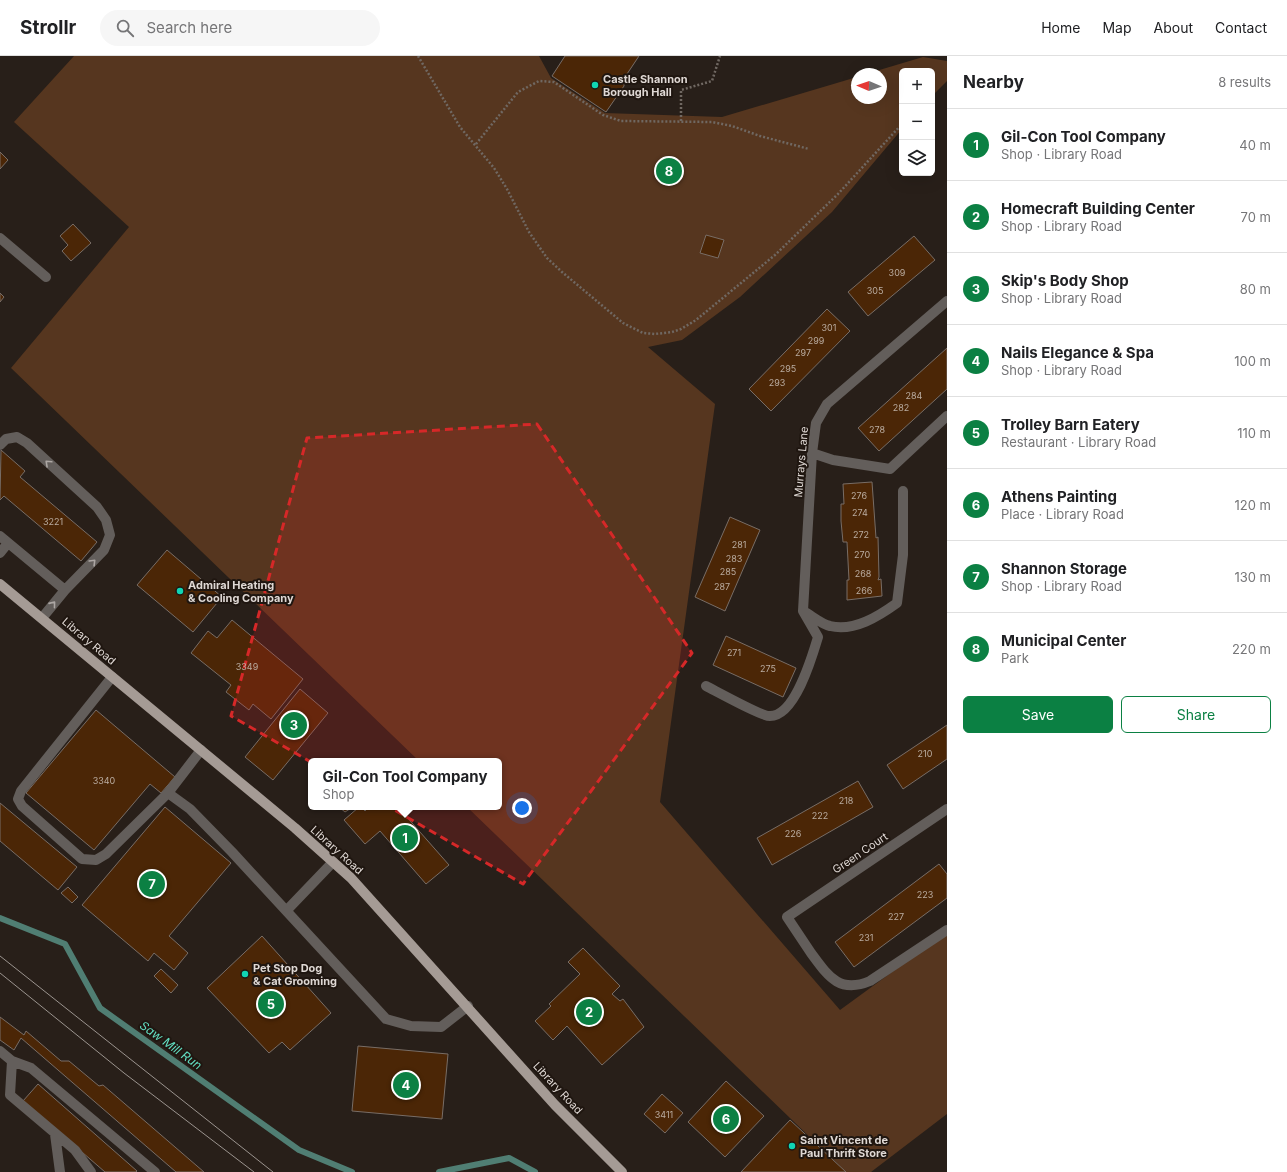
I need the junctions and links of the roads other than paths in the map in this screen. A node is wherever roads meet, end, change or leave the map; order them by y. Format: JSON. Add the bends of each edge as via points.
{"nodes":[{"id":1,"x":0,"y":238,"type":"edge"},
{"id":2,"x":46,"y":277,"type":"dead end"},
{"id":3,"x":947,"y":301,"type":"edge"},
{"id":4,"x":947,"y":416,"type":"edge"},
{"id":5,"x":0,"y":445,"type":"edge"},
{"id":6,"x":812,"y":453,"type":"junction"},
{"id":7,"x":903,"y":491,"type":"dead end"},
{"id":8,"x":0,"y":536,"type":"edge"},
{"id":9,"x":8,"y":543,"type":"junction"},
{"id":10,"x":0,"y":553,"type":"edge"},
{"id":11,"x":0,"y":584,"type":"edge"},
{"id":12,"x":65,"y":590,"type":"junction"},
{"id":13,"x":803,"y":611,"type":"junction"},
{"id":14,"x":42,"y":618,"type":"junction"},
{"id":15,"x":112,"y":677,"type":"junction"},
{"id":16,"x":706,"y":686,"type":"dead end"},
{"id":17,"x":201,"y":750,"type":"junction"},
{"id":18,"x":168,"y":793,"type":"junction"},
{"id":19,"x":947,"y":810,"type":"edge"},
{"id":20,"x":333,"y":862,"type":"junction"},
{"id":21,"x":287,"y":910,"type":"junction"},
{"id":22,"x":947,"y":930,"type":"edge"},
{"id":23,"x":468,"y":1006,"type":"junction"},
{"id":24,"x":0,"y":1052,"type":"edge"},
{"id":25,"x":12,"y":1061,"type":"junction"},
{"id":26,"x":55,"y":1134,"type":"junction"},
{"id":27,"x":60,"y":1172,"type":"edge"},
{"id":28,"x":91,"y":1172,"type":"edge"},
{"id":29,"x":155,"y":1172,"type":"edge"},
{"id":30,"x":622,"y":1172,"type":"edge"}],
"edges":[{"from":1,"to":2,"type":"street"},
{"from":3,"to":6,"type":"street","name":"Murrays Lane","via":[[827,404],[816,423]]},
{"from":4,"to":6,"type":"street","via":[[890,469],[833,460]]},
{"from":12,"to":5,"type":"street","one_way":true,"via":[[104,550],[110,535],[106,520],[97,507],[27,443],[18,437],[6,438]]},
{"from":6,"to":13,"type":"street","name":"Murrays Lane"},
{"from":7,"to":13,"type":"street","via":[[903,555],[897,603],[878,616],[852,626],[830,626]]},
{"from":8,"to":9,"type":"street"},
{"from":9,"to":10,"type":"street"},
{"from":9,"to":12,"type":"street"},
{"from":11,"to":14,"type":"main road","name":"Library Road"},
{"from":14,"to":12,"type":"street","one_way":true},
{"from":13,"to":16,"type":"street","via":[[818,637],[811,660],[790,705],[780,715],[768,717]]},
{"from":14,"to":15,"type":"main road","name":"Library Road"},
{"from":15,"to":17,"type":"main road","name":"Library Road"},
{"from":15,"to":18,"type":"street","via":[[21,791],[18,799],[22,806],[82,860],[96,860],[106,854]]},
{"from":17,"to":18,"type":"street"},
{"from":17,"to":20,"type":"main road","name":"Library Road"},
{"from":18,"to":21,"type":"street","via":[[190,809]]},
{"from":19,"to":22,"type":"street","name":"Green Court","via":[[787,917],[829,977],[847,986],[858,986],[870,981]]},
{"from":20,"to":21,"type":"street"},
{"from":20,"to":23,"type":"main road","name":"Library Road","via":[[351,878]]},
{"from":21,"to":23,"type":"street","via":[[386,1019],[412,1026],[441,1027]]},
{"from":23,"to":30,"type":"main road","name":"Library Road","via":[[555,1105]]},
{"from":24,"to":25,"type":"street"},
{"from":25,"to":26,"type":"street","via":[[10,1095]]},
{"from":25,"to":29,"type":"street","via":[[31,1068]]},
{"from":26,"to":27,"type":"street"},
{"from":26,"to":28,"type":"street","via":[[75,1150]]}]}
